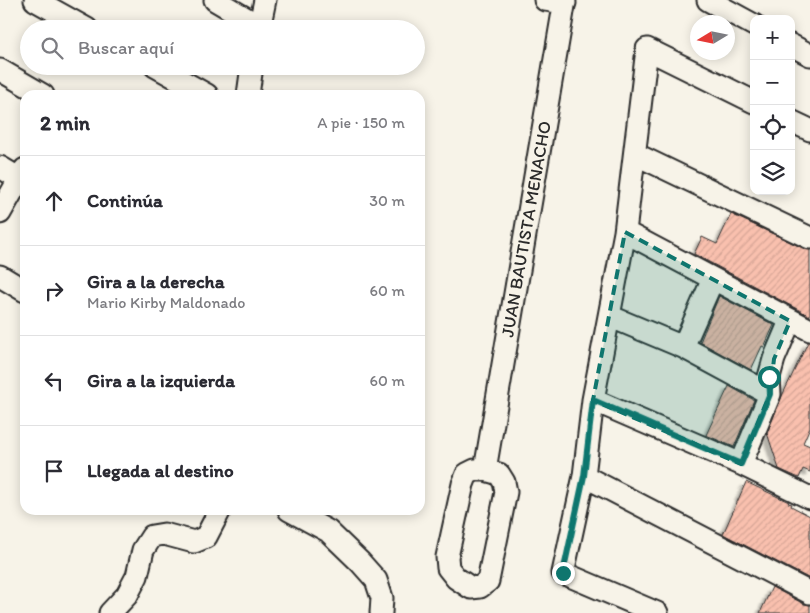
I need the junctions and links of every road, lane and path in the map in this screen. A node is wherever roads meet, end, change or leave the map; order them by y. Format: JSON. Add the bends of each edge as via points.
{"nodes":[{"id":1,"x":35,"y":0,"type":"edge"},
{"id":2,"x":215,"y":0,"type":"edge"},
{"id":3,"x":264,"y":0,"type":"edge"},
{"id":4,"x":708,"y":0,"type":"edge"},
{"id":5,"x":558,"y":1,"type":"edge"},
{"id":6,"x":71,"y":20,"type":"edge"},
{"id":7,"x":248,"y":20,"type":"edge"},
{"id":8,"x":260,"y":20,"type":"edge"},
{"id":9,"x":750,"y":23,"type":"edge"},
{"id":10,"x":795,"y":47,"type":"edge"},
{"id":11,"x":810,"y":55,"type":"edge"},
{"id":12,"x":0,"y":70,"type":"edge"},
{"id":13,"x":171,"y":75,"type":"edge"},
{"id":14,"x":251,"y":75,"type":"edge"},
{"id":15,"x":34,"y":90,"type":"edge"},
{"id":16,"x":198,"y":90,"type":"edge"},
{"id":17,"x":249,"y":90,"type":"edge"},
{"id":18,"x":750,"y":100,"type":"edge"},
{"id":19,"x":795,"y":123,"type":"edge"},
{"id":20,"x":810,"y":130,"type":"edge"},
{"id":21,"x":635,"y":154,"type":"junction"},
{"id":22,"x":0,"y":167,"type":"edge"},
{"id":23,"x":20,"y":176,"type":"edge"},
{"id":24,"x":20,"y":182,"type":"edge"},
{"id":25,"x":0,"y":213,"type":"edge"},
{"id":26,"x":625,"y":232,"type":"junction"},
{"id":27,"x":810,"y":238,"type":"edge"},
{"id":28,"x":0,"y":276,"type":"edge"},
{"id":29,"x":713,"y":279,"type":"junction"},
{"id":30,"x":20,"y":288,"type":"edge"},
{"id":31,"x":608,"y":316,"type":"junction"},
{"id":32,"x":790,"y":320,"type":"junction"},
{"id":33,"x":810,"y":330,"type":"edge"},
{"id":34,"x":683,"y":347,"type":"junction"},
{"id":35,"x":770,"y":394,"type":"junction"},
{"id":36,"x":593,"y":400,"type":"junction"},
{"id":37,"x":486,"y":464,"type":"junction"},
{"id":38,"x":741,"y":464,"type":"junction"},
{"id":39,"x":584,"y":476,"type":"junction"},
{"id":40,"x":810,"y":498,"type":"edge"},
{"id":41,"x":217,"y":515,"type":"edge"},
{"id":42,"x":298,"y":515,"type":"edge"},
{"id":43,"x":810,"y":594,"type":"edge"},
{"id":44,"x":110,"y":613,"type":"edge"},
{"id":45,"x":381,"y":613,"type":"edge"},
{"id":46,"x":658,"y":613,"type":"edge"}],
"edges":[{"from":1,"to":6,"type":"street"},
{"from":2,"to":7,"type":"street"},
{"from":3,"to":8,"type":"street"},
{"from":4,"to":9,"type":"street"},
{"from":5,"to":37,"type":"street","name":"JUAN BAUTISTA MENACHO"},
{"from":10,"to":11,"type":"street"},
{"from":12,"to":15,"type":"street"},
{"from":13,"to":16,"type":"street"},
{"from":14,"to":17,"type":"street"},
{"from":18,"to":21,"type":"street","via":[[647,49]]},
{"from":19,"to":20,"type":"street"},
{"from":21,"to":26,"type":"street"},
{"from":21,"to":27,"type":"street"},
{"from":22,"to":23,"type":"street"},
{"from":24,"to":25,"type":"street"},
{"from":26,"to":29,"type":"street"},
{"from":26,"to":31,"type":"street"},
{"from":28,"to":30,"type":"street"},
{"from":29,"to":32,"type":"street"},
{"from":29,"to":34,"type":"street"},
{"from":31,"to":34,"type":"street"},
{"from":31,"to":36,"type":"street"},
{"from":32,"to":33,"type":"street"},
{"from":32,"to":35,"type":"street","via":[[769,377]]},
{"from":34,"to":35,"type":"street"},
{"from":35,"to":38,"type":"street"},
{"from":36,"to":38,"type":"street"},
{"from":36,"to":39,"type":"street"},
{"from":37,"to":37,"type":"street","via":[[499,474],[506,492],[488,581],[480,587],[471,588],[448,568],[447,557],[467,474]]},
{"from":38,"to":40,"type":"street"},
{"from":39,"to":43,"type":"street"},
{"from":39,"to":46,"type":"street","via":[[563,573]]},
{"from":41,"to":44,"type":"street","via":[[206,537],[194,542],[164,534],[152,536],[143,550],[137,576],[127,595]]},
{"from":42,"to":45,"type":"street","via":[[328,531],[376,580],[382,598]]}]}
